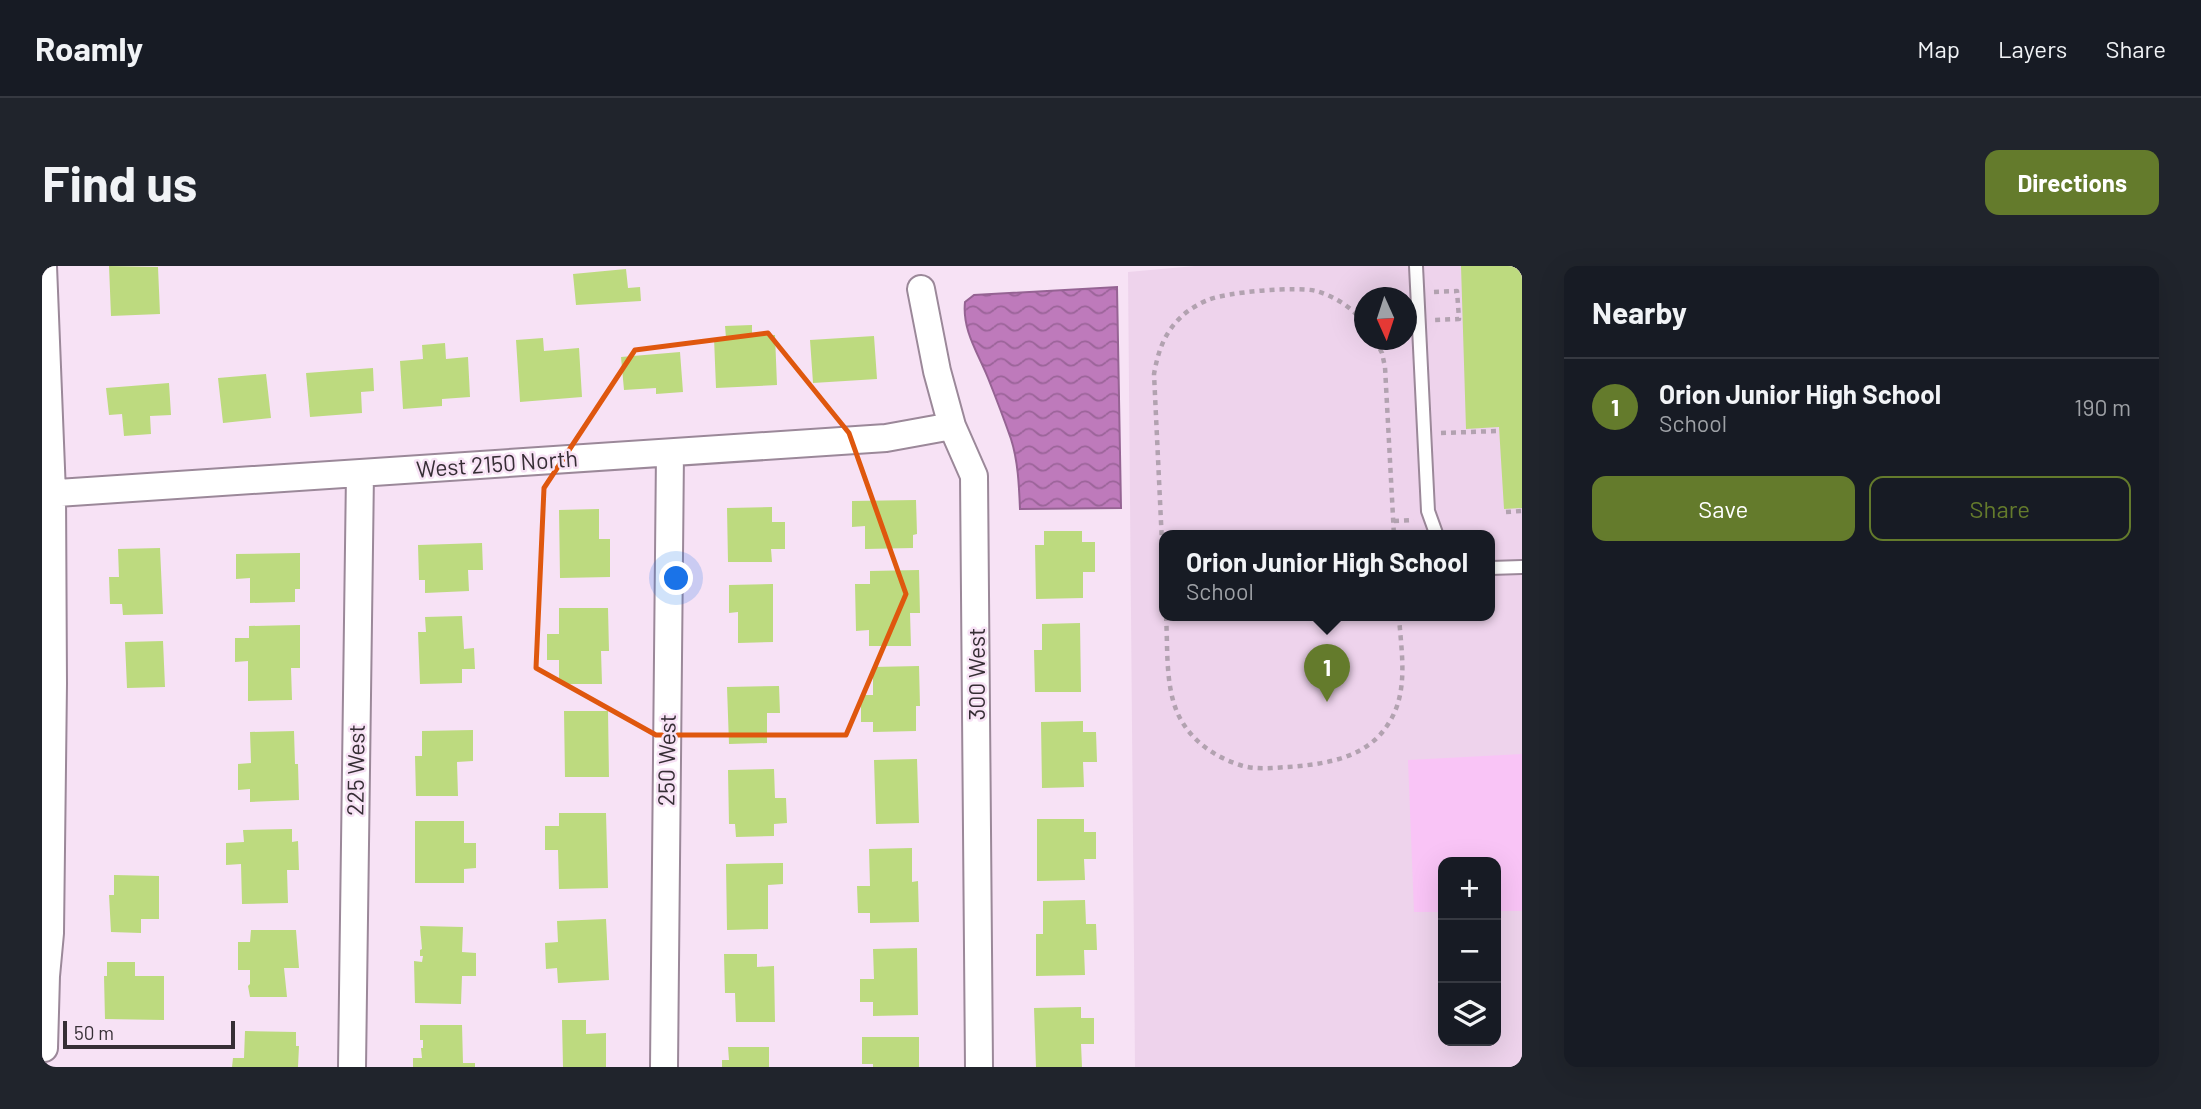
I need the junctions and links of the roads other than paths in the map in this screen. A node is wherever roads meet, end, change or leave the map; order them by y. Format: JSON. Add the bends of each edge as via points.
{"nodes":[{"id":1,"x":43,"y":266,"type":"edge"},
{"id":2,"x":1416,"y":266,"type":"edge"},
{"id":3,"x":921,"y":289,"type":"dead end"},
{"id":4,"x":952,"y":426,"type":"junction"},
{"id":5,"x":670,"y":453,"type":"junction"},
{"id":6,"x":360,"y":473,"type":"junction"},
{"id":7,"x":47,"y":494,"type":"edge"},
{"id":8,"x":1435,"y":530,"type":"edge"},
{"id":9,"x":1522,"y":567,"type":"edge"},
{"id":10,"x":1495,"y":568,"type":"edge"},
{"id":11,"x":46,"y":889,"type":"edge"},
{"id":12,"x":44,"y":1048,"type":"dead end"},
{"id":13,"x":352,"y":1067,"type":"edge"},
{"id":14,"x":664,"y":1067,"type":"edge"},
{"id":15,"x":979,"y":1067,"type":"edge"}],
"edges":[{"from":1,"to":7,"type":"street"},
{"from":2,"to":8,"type":"lane","via":[[1428,511]]},
{"from":3,"to":4,"type":"street","name":"300 West"},
{"from":4,"to":5,"type":"street","name":"West 2150 North","via":[[886,438]]},
{"from":4,"to":15,"type":"street","name":"300 West","via":[[974,476]]},
{"from":5,"to":6,"type":"street","name":"West 2150 North"},
{"from":5,"to":14,"type":"street","name":"250 West"},
{"from":6,"to":7,"type":"street","name":"West 2150 North"},
{"from":6,"to":13,"type":"street","name":"225 West"},
{"from":7,"to":11,"type":"street","via":[[53,683]]},
{"from":9,"to":10,"type":"lane"},
{"from":11,"to":12,"type":"street"}]}
